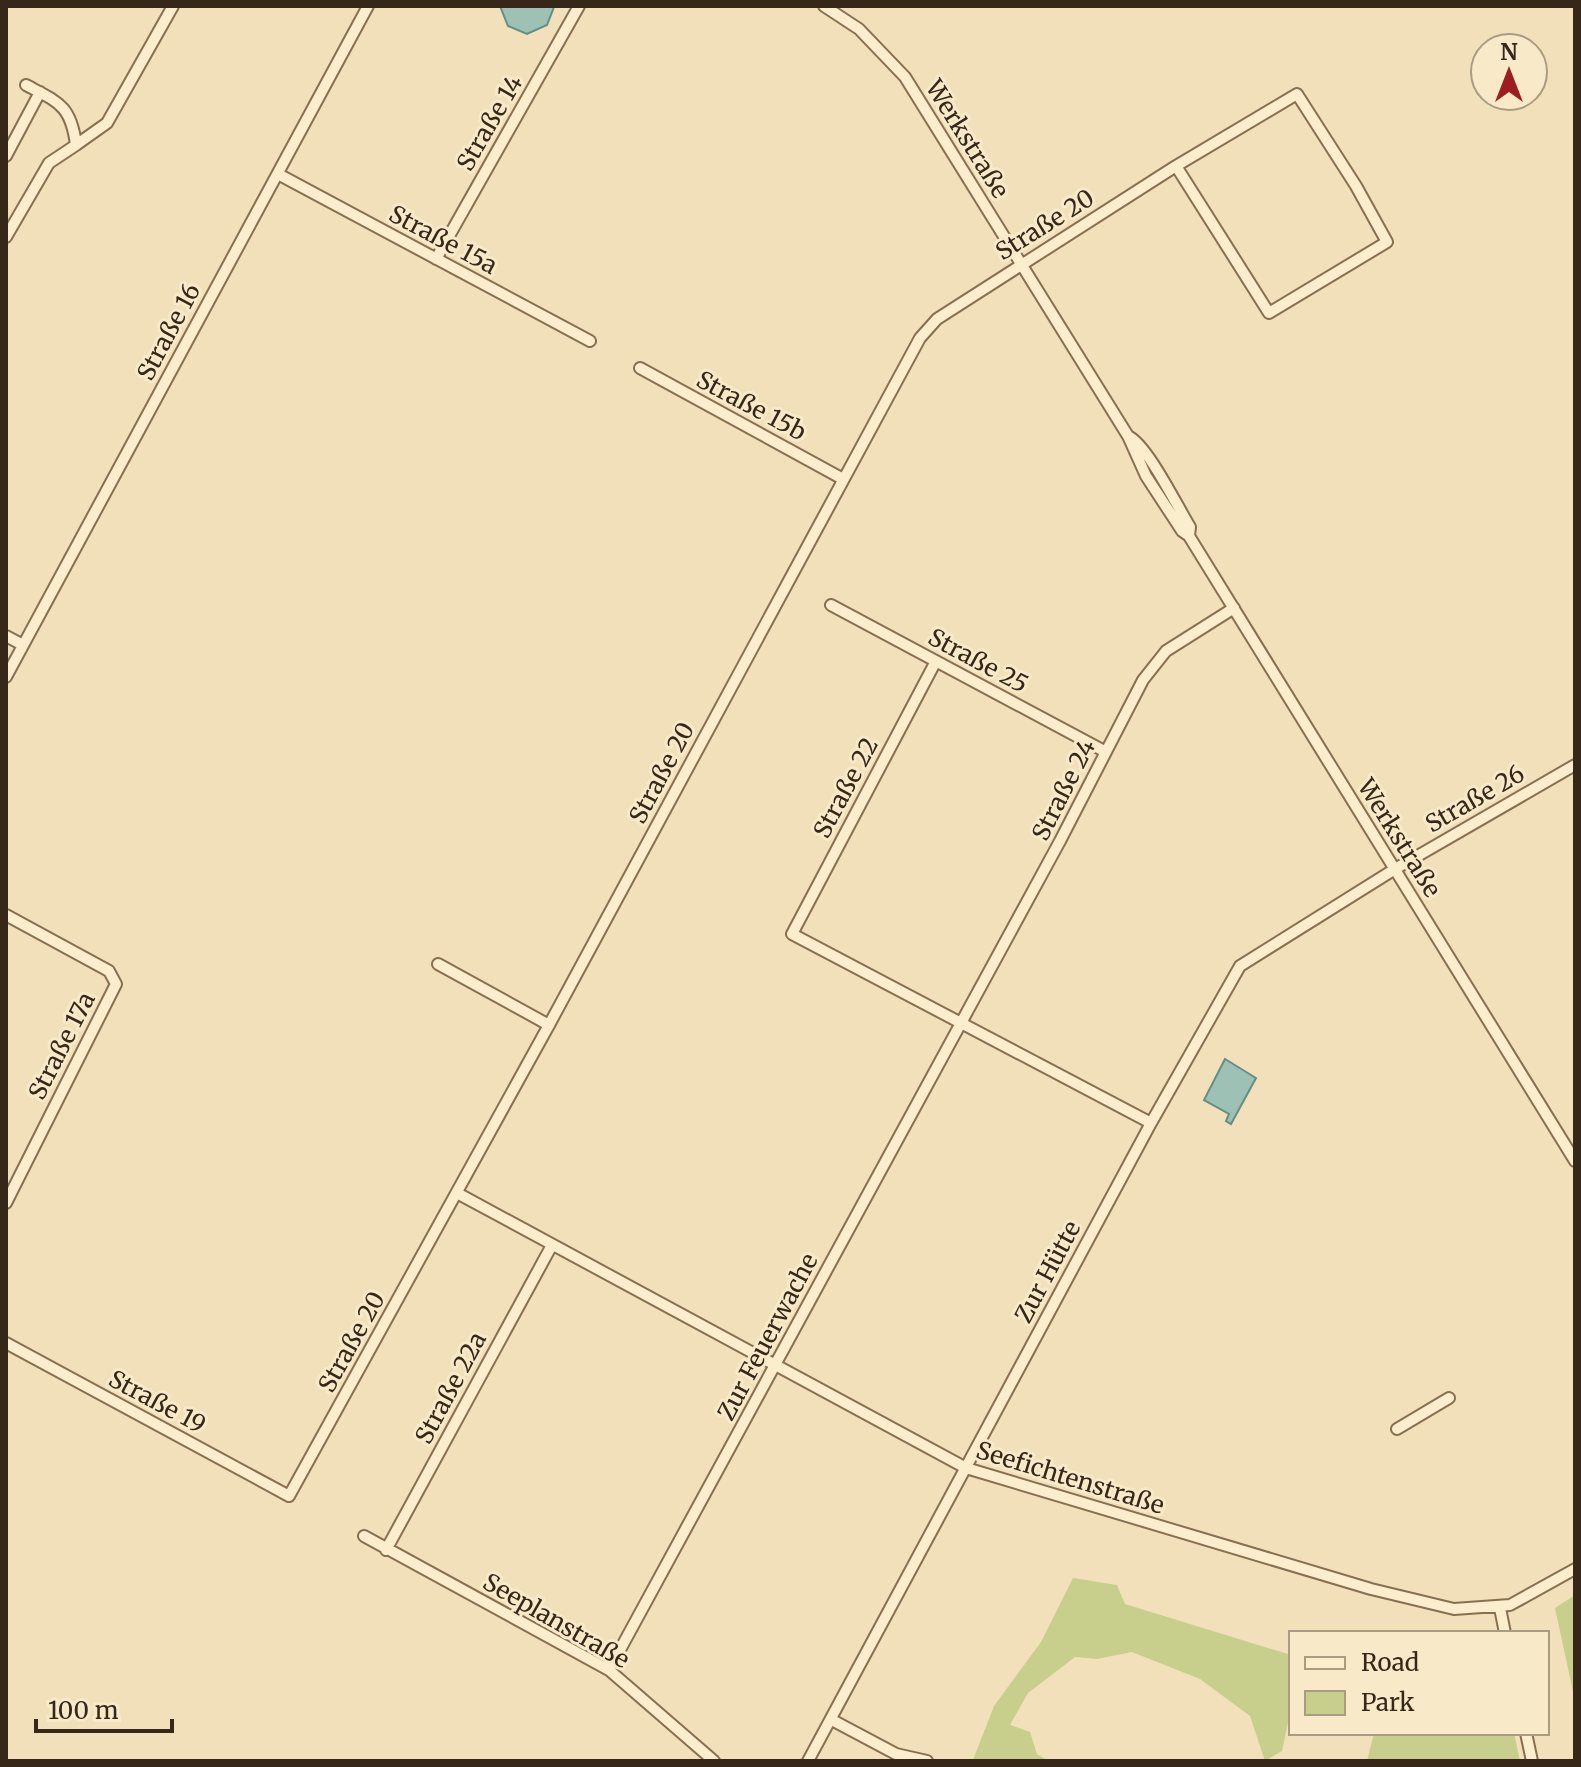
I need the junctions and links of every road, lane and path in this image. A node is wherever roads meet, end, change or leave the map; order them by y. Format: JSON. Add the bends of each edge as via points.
{"nodes":[{"id":1,"x":173,"y":6,"type":"edge"},
{"id":2,"x":368,"y":6,"type":"edge"},
{"id":3,"x":579,"y":6,"type":"edge"},
{"id":4,"x":824,"y":6,"type":"edge"},
{"id":5,"x":26,"y":85,"type":"dead end"},
{"id":6,"x":40,"y":92,"type":"junction"},
{"id":7,"x":76,"y":145,"type":"junction"},
{"id":8,"x":6,"y":156,"type":"edge"},
{"id":9,"x":1176,"y":166,"type":"junction"},
{"id":10,"x":278,"y":174,"type":"junction"},
{"id":11,"x":6,"y":237,"type":"edge"},
{"id":12,"x":436,"y":259,"type":"junction"},
{"id":13,"x":1021,"y":265,"type":"junction"},
{"id":14,"x":590,"y":341,"type":"dead end"},
{"id":15,"x":640,"y":368,"type":"dead end"},
{"id":16,"x":843,"y":479,"type":"junction"},
{"id":17,"x":831,"y":605,"type":"dead end"},
{"id":18,"x":1234,"y":608,"type":"junction"},
{"id":19,"x":6,"y":636,"type":"edge"},
{"id":20,"x":23,"y":645,"type":"junction"},
{"id":21,"x":936,"y":661,"type":"junction"},
{"id":22,"x":6,"y":677,"type":"edge"},
{"id":23,"x":1106,"y":752,"type":"junction"},
{"id":24,"x":1575,"y":765,"type":"edge"},
{"id":25,"x":1395,"y":869,"type":"junction"},
{"id":26,"x":6,"y":915,"type":"edge"},
{"id":27,"x":438,"y":964,"type":"dead end"},
{"id":28,"x":962,"y":1022,"type":"junction"},
{"id":29,"x":549,"y":1025,"type":"junction"},
{"id":30,"x":1151,"y":1123,"type":"junction"},
{"id":31,"x":1575,"y":1161,"type":"edge"},
{"id":32,"x":457,"y":1193,"type":"junction"},
{"id":33,"x":6,"y":1203,"type":"edge"},
{"id":34,"x":552,"y":1245,"type":"junction"},
{"id":35,"x":6,"y":1343,"type":"edge"},
{"id":36,"x":775,"y":1365,"type":"junction"},
{"id":37,"x":1449,"y":1398,"type":"dead end"},
{"id":38,"x":1397,"y":1429,"type":"dead end"},
{"id":39,"x":966,"y":1468,"type":"junction"},
{"id":40,"x":289,"y":1496,"type":"joint"},
{"id":41,"x":364,"y":1536,"type":"dead end"},
{"id":42,"x":386,"y":1550,"type":"junction"},
{"id":43,"x":1575,"y":1569,"type":"edge"},
{"id":44,"x":1500,"y":1608,"type":"junction"},
{"id":45,"x":1505,"y":1631,"type":"edge"},
{"id":46,"x":609,"y":1670,"type":"junction"},
{"id":47,"x":832,"y":1720,"type":"junction"},
{"id":48,"x":1526,"y":1735,"type":"edge"},
{"id":49,"x":714,"y":1761,"type":"edge"},
{"id":50,"x":808,"y":1761,"type":"edge"},
{"id":51,"x":927,"y":1761,"type":"edge"},
{"id":52,"x":1532,"y":1761,"type":"edge"}],
"edges":[{"from":1,"to":7,"type":"street","via":[[107,123]]},
{"from":2,"to":10,"type":"street","name":"Straße 16"},
{"from":3,"to":12,"type":"street","name":"Straße 14"},
{"from":4,"to":13,"type":"street","name":"Werkstraße","via":[[859,29],[905,77]]},
{"from":5,"to":6,"type":"street"},
{"from":6,"to":7,"type":"street","via":[[63,105]]},
{"from":6,"to":8,"type":"street"},
{"from":7,"to":11,"type":"street","via":[[49,163]]},
{"from":9,"to":9,"type":"street","name":"Straße 20","via":[[1269,313],[1387,242],[1297,94]]},
{"from":9,"to":13,"type":"street","name":"Straße 20"},
{"from":10,"to":12,"type":"street","name":"Straße 15a"},
{"from":10,"to":20,"type":"street","name":"Straße 16"},
{"from":12,"to":14,"type":"street","name":"Straße 15a"},
{"from":13,"to":16,"type":"street","name":"Straße 20","via":[[937,319],[920,338]]},
{"from":13,"to":18,"type":"street","name":"Werkstraße","via":[[1128,436],[1146,476]]},
{"from":15,"to":16,"type":"street","name":"Straße 15b"},
{"from":16,"to":29,"type":"street","name":"Straße 20"},
{"from":17,"to":21,"type":"street","name":"Straße 25"},
{"from":18,"to":23,"type":"street","name":"Straße 24","via":[[1166,651],[1143,680]]},
{"from":18,"to":25,"type":"street","name":"Werkstraße"},
{"from":19,"to":20,"type":"street"},
{"from":20,"to":22,"type":"street","name":"Straße 16"},
{"from":21,"to":23,"type":"street","name":"Straße 25"},
{"from":21,"to":28,"type":"street","name":"Straße 22","via":[[792,934]]},
{"from":23,"to":28,"type":"street","name":"Straße 24"},
{"from":24,"to":25,"type":"street","name":"Straße 26"},
{"from":25,"to":30,"type":"street","name":"Zur Hütte","via":[[1240,966]]},
{"from":25,"to":31,"type":"street","name":"Werkstraße"},
{"from":26,"to":33,"type":"street","name":"Straße 17a","via":[[109,971],[116,984]]},
{"from":27,"to":29,"type":"street"},
{"from":28,"to":30,"type":"street"},
{"from":28,"to":36,"type":"street","name":"Zur Feuerwache"},
{"from":29,"to":32,"type":"street","name":"Straße 20"},
{"from":30,"to":39,"type":"street","name":"Zur Hütte"},
{"from":32,"to":34,"type":"street","name":"Seefichtenstraße"},
{"from":32,"to":40,"type":"street","name":"Straße 20"},
{"from":34,"to":36,"type":"street","name":"Seefichtenstraße"},
{"from":34,"to":42,"type":"street","name":"Straße 22a"},
{"from":35,"to":40,"type":"street","name":"Straße 19"},
{"from":36,"to":39,"type":"street","name":"Seefichtenstraße"},
{"from":36,"to":46,"type":"street","name":"Zur Feuerwache"},
{"from":37,"to":38,"type":"street"},
{"from":39,"to":44,"type":"street","name":"Seefichtenstraße","via":[[1371,1589],[1454,1609]]},
{"from":39,"to":47,"type":"street","name":"Zur Hütte"},
{"from":41,"to":42,"type":"street","name":"Seeplanstraße"},
{"from":42,"to":46,"type":"street","name":"Seeplanstraße"},
{"from":43,"to":44,"type":"street","name":"Seefichtenstraße"},
{"from":44,"to":45,"type":"street"},
{"from":46,"to":49,"type":"street","name":"Seeplanstraße"},
{"from":47,"to":50,"type":"street","name":"Zur Hütte"},
{"from":47,"to":51,"type":"street","via":[[896,1754]]},
{"from":48,"to":52,"type":"street"}]}
